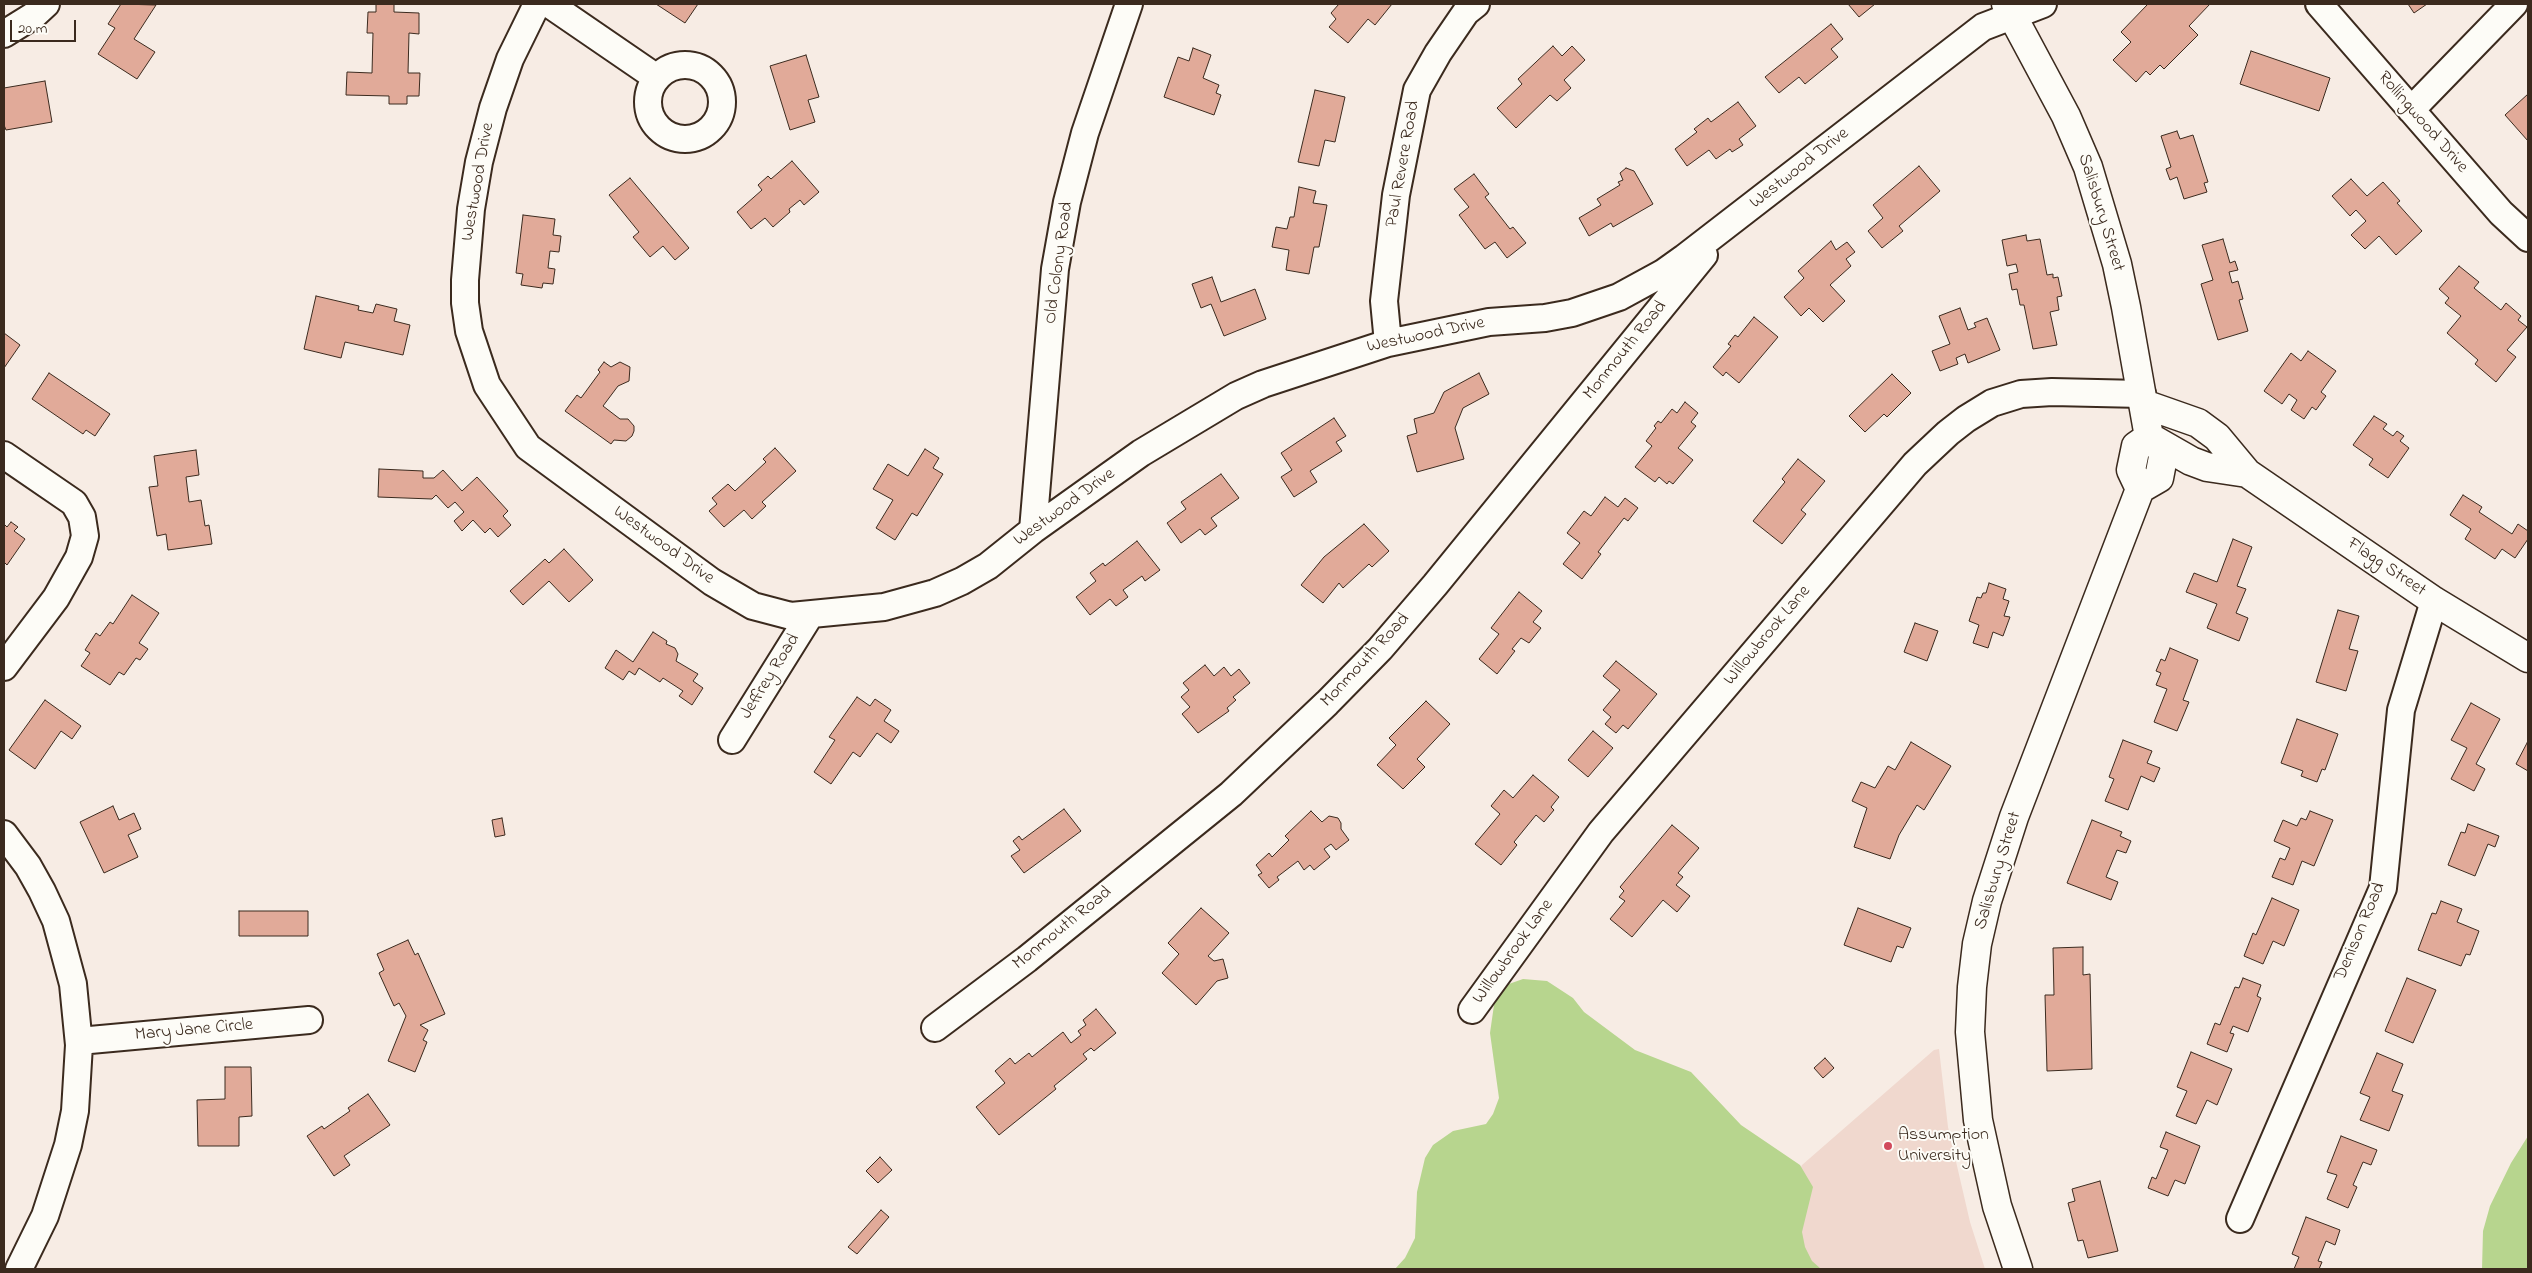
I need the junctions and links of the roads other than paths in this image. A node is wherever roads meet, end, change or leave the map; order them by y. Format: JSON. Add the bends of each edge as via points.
{"nodes":[{"id":1,"x":46,"y":4,"type":"edge"},
{"id":2,"x":537,"y":4,"type":"edge"},
{"id":3,"x":549,"y":4,"type":"edge"},
{"id":4,"x":1129,"y":4,"type":"edge"},
{"id":5,"x":1476,"y":4,"type":"edge"},
{"id":6,"x":2043,"y":4,"type":"edge"},
{"id":7,"x":2319,"y":4,"type":"edge"},
{"id":8,"x":2514,"y":4,"type":"edge"},
{"id":9,"x":2010,"y":10,"type":"edge"},
{"id":10,"x":4,"y":34,"type":"edge"},
{"id":11,"x":657,"y":78,"type":"dead end"},
{"id":12,"x":2411,"y":110,"type":"junction"},
{"id":13,"x":1728,"y":225,"type":"junction"},
{"id":14,"x":2528,"y":238,"type":"edge"},
{"id":15,"x":1388,"y":342,"type":"junction"},
{"id":16,"x":2143,"y":399,"type":"junction"},
{"id":17,"x":2150,"y":437,"type":"junction"},
{"id":18,"x":4,"y":455,"type":"edge"},
{"id":19,"x":2247,"y":472,"type":"junction"},
{"id":20,"x":1033,"y":530,"type":"junction"},
{"id":21,"x":2434,"y":601,"type":"junction"},
{"id":22,"x":810,"y":615,"type":"junction"},
{"id":23,"x":2528,"y":658,"type":"edge"},
{"id":24,"x":4,"y":667,"type":"edge"},
{"id":25,"x":732,"y":740,"type":"dead end"},
{"id":26,"x":4,"y":834,"type":"edge"},
{"id":27,"x":1472,"y":1010,"type":"dead end"},
{"id":28,"x":309,"y":1020,"type":"dead end"},
{"id":29,"x":935,"y":1028,"type":"dead end"},
{"id":30,"x":78,"y":1041,"type":"junction"},
{"id":31,"x":2240,"y":1219,"type":"dead end"},
{"id":32,"x":19,"y":1269,"type":"edge"},
{"id":33,"x":2018,"y":1269,"type":"edge"}],
"edges":[{"from":1,"to":10,"type":"street"},
{"from":2,"to":22,"type":"street","name":"Westwood Drive","via":[[510,59],[492,108],[471,209],[465,303],[469,331],[487,385],[528,447],[691,568],[753,606],[791,616]]},
{"from":3,"to":11,"type":"street"},
{"from":4,"to":20,"type":"street","name":"Old Colony Road","via":[[1084,133],[1067,202],[1055,269]]},
{"from":5,"to":15,"type":"street","name":"Paul Revere Road","via":[[1466,12],[1417,90],[1396,195],[1384,301]]},
{"from":6,"to":9,"type":"street","name":"Westwood Drive"},
{"from":7,"to":12,"type":"street","name":"Rollingwood Drive"},
{"from":8,"to":12,"type":"street"},
{"from":9,"to":13,"type":"street","name":"Westwood Drive","via":[[1983,27]]},
{"from":9,"to":16,"type":"main road","name":"Salisbury Street","via":[[2066,116],[2088,167],[2116,264]]},
{"from":12,"to":14,"type":"street","name":"Rollingwood Drive","via":[[2500,213]]},
{"from":13,"to":15,"type":"street","name":"Westwood Drive","via":[[1663,273],[1596,306],[1545,318],[1489,322]]},
{"from":13,"to":29,"type":"street","name":"Monmouth Road","via":[[1435,585],[1327,703],[1231,794],[1027,959]]},
{"from":15,"to":20,"type":"street","name":"Westwood Drive","via":[[1306,368],[1236,396],[1141,453]]},
{"from":16,"to":17,"type":"main road","name":"Salisbury Street"},
{"from":16,"to":19,"type":"main road","name":"Flagg Street","via":[[2198,423],[2218,437]]},
{"from":16,"to":27,"type":"street","name":"Willowbrook Lane","via":[[2052,392],[2006,397],[1979,410],[1942,438],[1915,464],[1601,832]]},
{"from":17,"to":19,"type":"main road","name":"Flagg Street","via":[[2206,467]]},
{"from":17,"to":33,"type":"main road","name":"Salisbury Street","via":[[2164,452],[2159,478],[2140,489],[2014,817],[1977,944],[1970,1032],[1978,1120],[1997,1206]]},
{"from":18,"to":24,"type":"street","via":[[74,503],[82,517],[85,536],[79,557],[56,598]]},
{"from":19,"to":21,"type":"main road","name":"Flagg Street"},
{"from":20,"to":22,"type":"street","name":"Westwood Drive","via":[[988,566],[935,593],[884,607]]},
{"from":21,"to":23,"type":"main road","name":"Flagg Street"},
{"from":21,"to":31,"type":"street","name":"Denison Road","via":[[2401,710],[2383,888]]},
{"from":22,"to":25,"type":"street","name":"Jeffrey Road"},
{"from":26,"to":30,"type":"street","via":[[28,866],[56,921],[73,984]]},
{"from":28,"to":30,"type":"street","name":"Mary Jane Circle"},
{"from":30,"to":32,"type":"street","via":[[76,1093],[68,1145],[45,1216]]}]}
